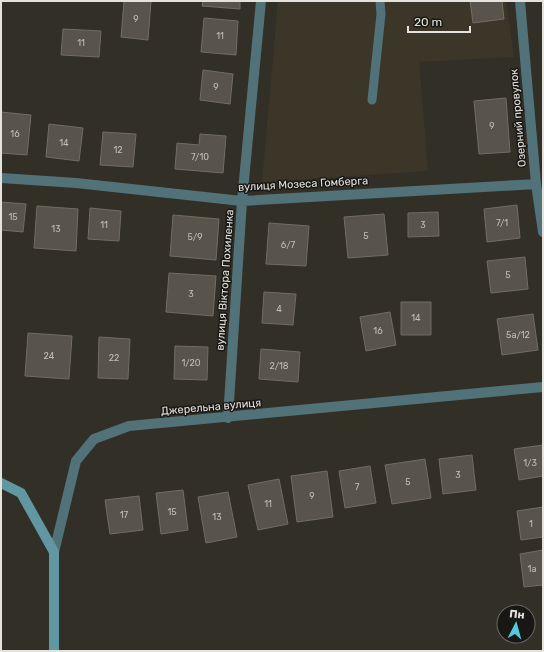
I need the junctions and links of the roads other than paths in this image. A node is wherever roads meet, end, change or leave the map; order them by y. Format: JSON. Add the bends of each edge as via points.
{"nodes":[{"id":1,"x":261,"y":1,"type":"edge"},
{"id":2,"x":380,"y":1,"type":"edge"},
{"id":3,"x":520,"y":1,"type":"edge"},
{"id":4,"x":372,"y":100,"type":"dead end"},
{"id":5,"x":1,"y":178,"type":"edge"},
{"id":6,"x":536,"y":184,"type":"junction"},
{"id":7,"x":242,"y":201,"type":"junction"},
{"id":8,"x":543,"y":232,"type":"edge"},
{"id":9,"x":543,"y":387,"type":"edge"},
{"id":10,"x":228,"y":418,"type":"junction"},
{"id":11,"x":1,"y":483,"type":"edge"},
{"id":12,"x":54,"y":552,"type":"junction"},
{"id":13,"x":54,"y":651,"type":"edge"}],
"edges":[{"from":1,"to":7,"type":"street","name":"вулиця Віктора Похиленка"},
{"from":2,"to":4,"type":"lane","via":[[381,14]]},
{"from":3,"to":6,"type":"street","name":"Озерний провулок"},
{"from":5,"to":7,"type":"street","name":"вулиця Мозеса Гомберга","via":[[76,183]]},
{"from":6,"to":7,"type":"street","name":"вулиця Мозеса Гомберга"},
{"from":6,"to":8,"type":"street","name":"Озерний провулок"},
{"from":7,"to":10,"type":"street","name":"вулиця Віктора Похиленка"},
{"from":9,"to":10,"type":"street","name":"Джерельна вулиця"},
{"from":10,"to":12,"type":"street","name":"Джерельна вулиця","via":[[129,426],[94,439],[76,461]]},
{"from":11,"to":12,"type":"street","via":[[21,493]]},
{"from":12,"to":13,"type":"street"}]}
